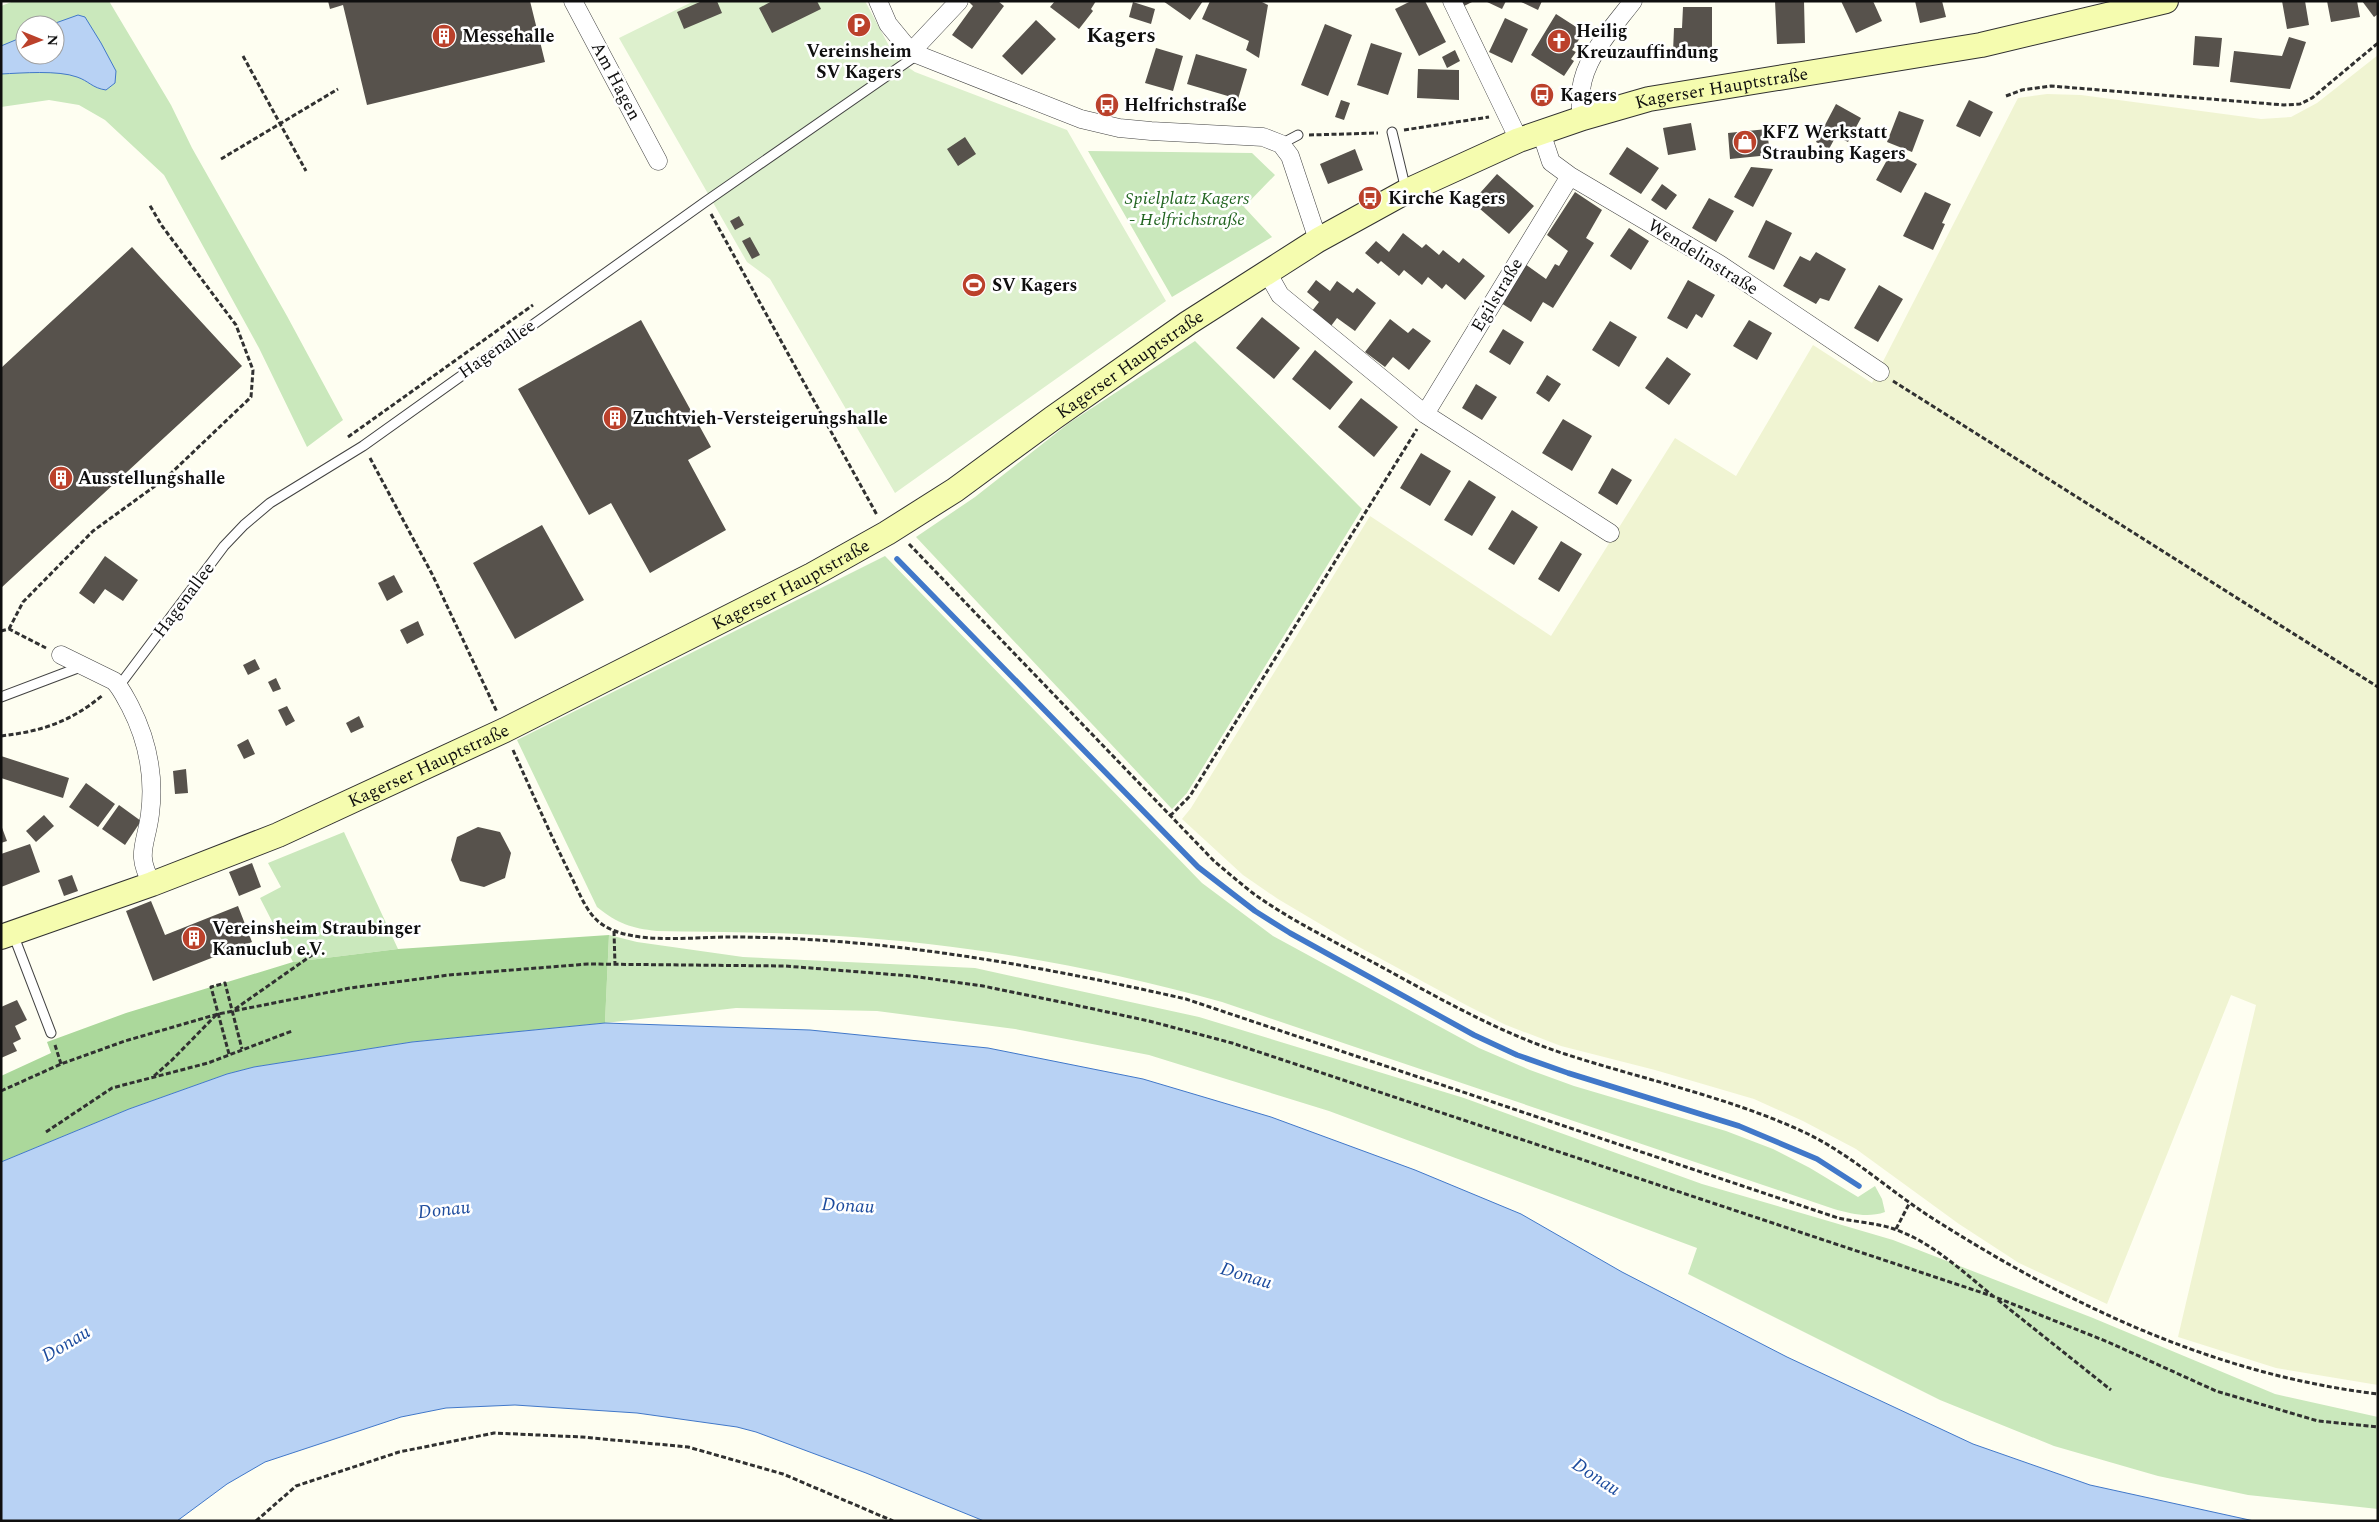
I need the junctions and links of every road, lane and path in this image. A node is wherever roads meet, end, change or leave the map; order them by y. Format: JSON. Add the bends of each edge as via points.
{"nodes":[{"id":1,"x":574,"y":1,"type":"edge"},
{"id":2,"x":878,"y":1,"type":"edge"},
{"id":3,"x":959,"y":1,"type":"edge"},
{"id":4,"x":1452,"y":1,"type":"edge"},
{"id":5,"x":1633,"y":1,"type":"edge"},
{"id":6,"x":2166,"y":1,"type":"edge"},
{"id":7,"x":2378,"y":43,"type":"edge"},
{"id":8,"x":914,"y":53,"type":"junction"},
{"id":9,"x":243,"y":56,"type":"dead end"},
{"id":10,"x":338,"y":89,"type":"dead end"},
{"id":11,"x":2006,"y":96,"type":"dead end"},
{"id":12,"x":1506,"y":114,"type":"junction"},
{"id":13,"x":1583,"y":118,"type":"junction"},
{"id":14,"x":280,"y":124,"type":"junction"},
{"id":15,"x":1392,"y":132,"type":"junction"},
{"id":16,"x":1541,"y":132,"type":"junction"},
{"id":17,"x":1298,"y":135,"type":"joint"},
{"id":18,"x":1519,"y":140,"type":"junction"},
{"id":19,"x":1280,"y":144,"type":"junction"},
{"id":20,"x":221,"y":159,"type":"dead end"},
{"id":21,"x":658,"y":161,"type":"dead end"},
{"id":22,"x":306,"y":171,"type":"dead end"},
{"id":23,"x":1570,"y":176,"type":"junction"},
{"id":24,"x":1407,"y":191,"type":"junction"},
{"id":25,"x":705,"y":202,"type":"junction"},
{"id":26,"x":149,"y":204,"type":"dead end"},
{"id":27,"x":1318,"y":240,"type":"junction"},
{"id":28,"x":1267,"y":272,"type":"junction"},
{"id":29,"x":1880,"y":372,"type":"joint"},
{"id":30,"x":1425,"y":414,"type":"junction"},
{"id":31,"x":356,"y":431,"type":"dead end"},
{"id":32,"x":363,"y":446,"type":"junction"},
{"id":33,"x":892,"y":530,"type":"junction"},
{"id":34,"x":1610,"y":533,"type":"dead end"},
{"id":35,"x":10,"y":630,"type":"junction"},
{"id":36,"x":1,"y":631,"type":"edge"},
{"id":37,"x":61,"y":655,"type":"joint"},
{"id":38,"x":84,"y":665,"type":"junction"},
{"id":39,"x":117,"y":683,"type":"junction"},
{"id":40,"x":2378,"y":687,"type":"edge"},
{"id":41,"x":1,"y":697,"type":"edge"},
{"id":42,"x":505,"y":730,"type":"junction"},
{"id":43,"x":1,"y":736,"type":"edge"},
{"id":44,"x":1170,"y":816,"type":"junction"},
{"id":45,"x":152,"y":884,"type":"junction"},
{"id":46,"x":614,"y":930,"type":"junction"},
{"id":47,"x":7,"y":936,"type":"edge"},
{"id":48,"x":315,"y":953,"type":"dead end"},
{"id":49,"x":615,"y":965,"type":"junction"},
{"id":50,"x":233,"y":1011,"type":"junction"},
{"id":51,"x":218,"y":1014,"type":"junction"},
{"id":52,"x":292,"y":1031,"type":"dead end"},
{"id":53,"x":51,"y":1033,"type":"joint"},
{"id":54,"x":242,"y":1049,"type":"junction"},
{"id":55,"x":229,"y":1054,"type":"junction"},
{"id":56,"x":61,"y":1064,"type":"junction"},
{"id":57,"x":153,"y":1076,"type":"junction"},
{"id":58,"x":1,"y":1091,"type":"edge"},
{"id":59,"x":46,"y":1132,"type":"dead end"},
{"id":60,"x":1909,"y":1204,"type":"junction"},
{"id":61,"x":1896,"y":1230,"type":"junction"},
{"id":62,"x":1995,"y":1297,"type":"junction"},
{"id":63,"x":2111,"y":1390,"type":"dead end"},
{"id":64,"x":2378,"y":1394,"type":"edge"},
{"id":65,"x":2378,"y":1427,"type":"edge"},
{"id":66,"x":256,"y":1521,"type":"edge"},
{"id":67,"x":893,"y":1521,"type":"edge"}],
"edges":[{"from":1,"to":21,"type":"street","name":"Am Hagen"},
{"from":2,"to":8,"type":"street","via":[[888,24]]},
{"from":3,"to":8,"type":"street","name":"Hagenallee"},
{"from":4,"to":12,"type":"street"},
{"from":5,"to":13,"type":"street","via":[[1594,51],[1584,77],[1579,104]]},
{"from":6,"to":13,"type":"street","name":"Kagerser Hauptstraße","via":[[1981,45],[1649,99]]},
{"from":7,"to":11,"type":"path","via":[[2312,98],[2300,104],[2051,86]]},
{"from":8,"to":19,"type":"street","via":[[1081,119],[1119,128],[1263,137]]},
{"from":8,"to":25,"type":"lane","name":"Hagenallee"},
{"from":9,"to":14,"type":"path"},
{"from":10,"to":14,"type":"path"},
{"from":12,"to":15,"type":"path"},
{"from":12,"to":18,"type":"street"},
{"from":13,"to":16,"type":"street","name":"Kagerser Hauptstraße"},
{"from":14,"to":20,"type":"path"},
{"from":14,"to":22,"type":"path"},
{"from":15,"to":17,"type":"path"},
{"from":15,"to":24,"type":"lane"},
{"from":16,"to":18,"type":"street","name":"Kagerser Hauptstraße"},
{"from":16,"to":23,"type":"street","name":"Wendelinstraße","via":[[1551,162]]},
{"from":17,"to":19,"type":"lane"},
{"from":18,"to":24,"type":"street","name":"Kagerser Hauptstraße"},
{"from":19,"to":27,"type":"street","via":[[1290,156]]},
{"from":23,"to":29,"type":"street","name":"Wendelinstraße","via":[[1719,264]]},
{"from":23,"to":30,"type":"street","name":"Egilstraße"},
{"from":24,"to":27,"type":"street","name":"Kagerser Hauptstraße"},
{"from":25,"to":32,"type":"lane","name":"Hagenallee"},
{"from":25,"to":33,"type":"path"},
{"from":26,"to":35,"type":"path","via":[[236,325],[253,370],[251,397],[166,478],[93,531],[23,602]]},
{"from":27,"to":28,"type":"street","name":"Kagerser Hauptstraße"},
{"from":28,"to":30,"type":"street","via":[[1280,295]]},
{"from":28,"to":33,"type":"street","name":"Kagerser Hauptstraße","via":[[1180,329],[955,490]]},
{"from":29,"to":40,"type":"path"},
{"from":30,"to":34,"type":"street"},
{"from":30,"to":44,"type":"path","via":[[1190,796]]},
{"from":31,"to":32,"type":"path"},
{"from":32,"to":39,"type":"lane","name":"Hagenallee","via":[[270,503],[244,525]]},
{"from":32,"to":42,"type":"path","via":[[432,574]]},
{"from":33,"to":42,"type":"street","name":"Kagerser Hauptstraße","via":[[812,575]]},
{"from":33,"to":44,"type":"path"},
{"from":35,"to":36,"type":"path"},
{"from":35,"to":37,"type":"path"},
{"from":37,"to":38,"type":"street"},
{"from":38,"to":39,"type":"street"},
{"from":38,"to":41,"type":"lane"},
{"from":39,"to":43,"type":"path","via":[[71,718],[31,732]]},
{"from":39,"to":45,"type":"street","via":[[140,726],[149,752],[153,780],[143,867]]},
{"from":42,"to":45,"type":"street","name":"Kagerser Hauptstraße","via":[[278,835]]},
{"from":42,"to":46,"type":"path","via":[[550,834],[588,910],[602,925]]},
{"from":44,"to":60,"type":"path","via":[[1214,861],[1254,894],[1465,1012],[1565,1054],[1722,1101],[1806,1133],[1845,1155]]},
{"from":45,"to":47,"type":"street","name":"Kagerser Hauptstraße"},
{"from":46,"to":49,"type":"path"},
{"from":46,"to":61,"type":"path","via":[[640,937],[791,937],[973,958],[1086,976],[1186,999],[1838,1218]]},
{"from":47,"to":53,"type":"lane"},
{"from":48,"to":50,"type":"path"},
{"from":49,"to":50,"type":"path","via":[[588,964],[449,975],[350,988]]},
{"from":49,"to":62,"type":"path","via":[[785,966],[912,976],[983,986],[1150,1021],[1232,1043]]},
{"from":50,"to":51,"type":"path"},
{"from":50,"to":51,"type":"path","via":[[225,984],[211,987]]},
{"from":50,"to":54,"type":"path"},
{"from":51,"to":55,"type":"path"},
{"from":51,"to":56,"type":"path"},
{"from":51,"to":57,"type":"path"},
{"from":52,"to":54,"type":"path"},
{"from":53,"to":56,"type":"path"},
{"from":54,"to":55,"type":"path"},
{"from":55,"to":57,"type":"path","via":[[208,1063]]},
{"from":56,"to":58,"type":"path"},
{"from":57,"to":59,"type":"path","via":[[112,1088]]},
{"from":60,"to":61,"type":"path"},
{"from":60,"to":64,"type":"path","via":[[2003,1263],[2113,1319],[2269,1374],[2331,1388]]},
{"from":61,"to":62,"type":"path","via":[[1943,1256]]},
{"from":62,"to":63,"type":"path"},
{"from":62,"to":65,"type":"path","via":[[2108,1342],[2216,1392],[2318,1420]]},
{"from":66,"to":67,"type":"path","via":[[296,1486],[399,1452],[494,1433],[688,1447],[783,1474]]}]}
